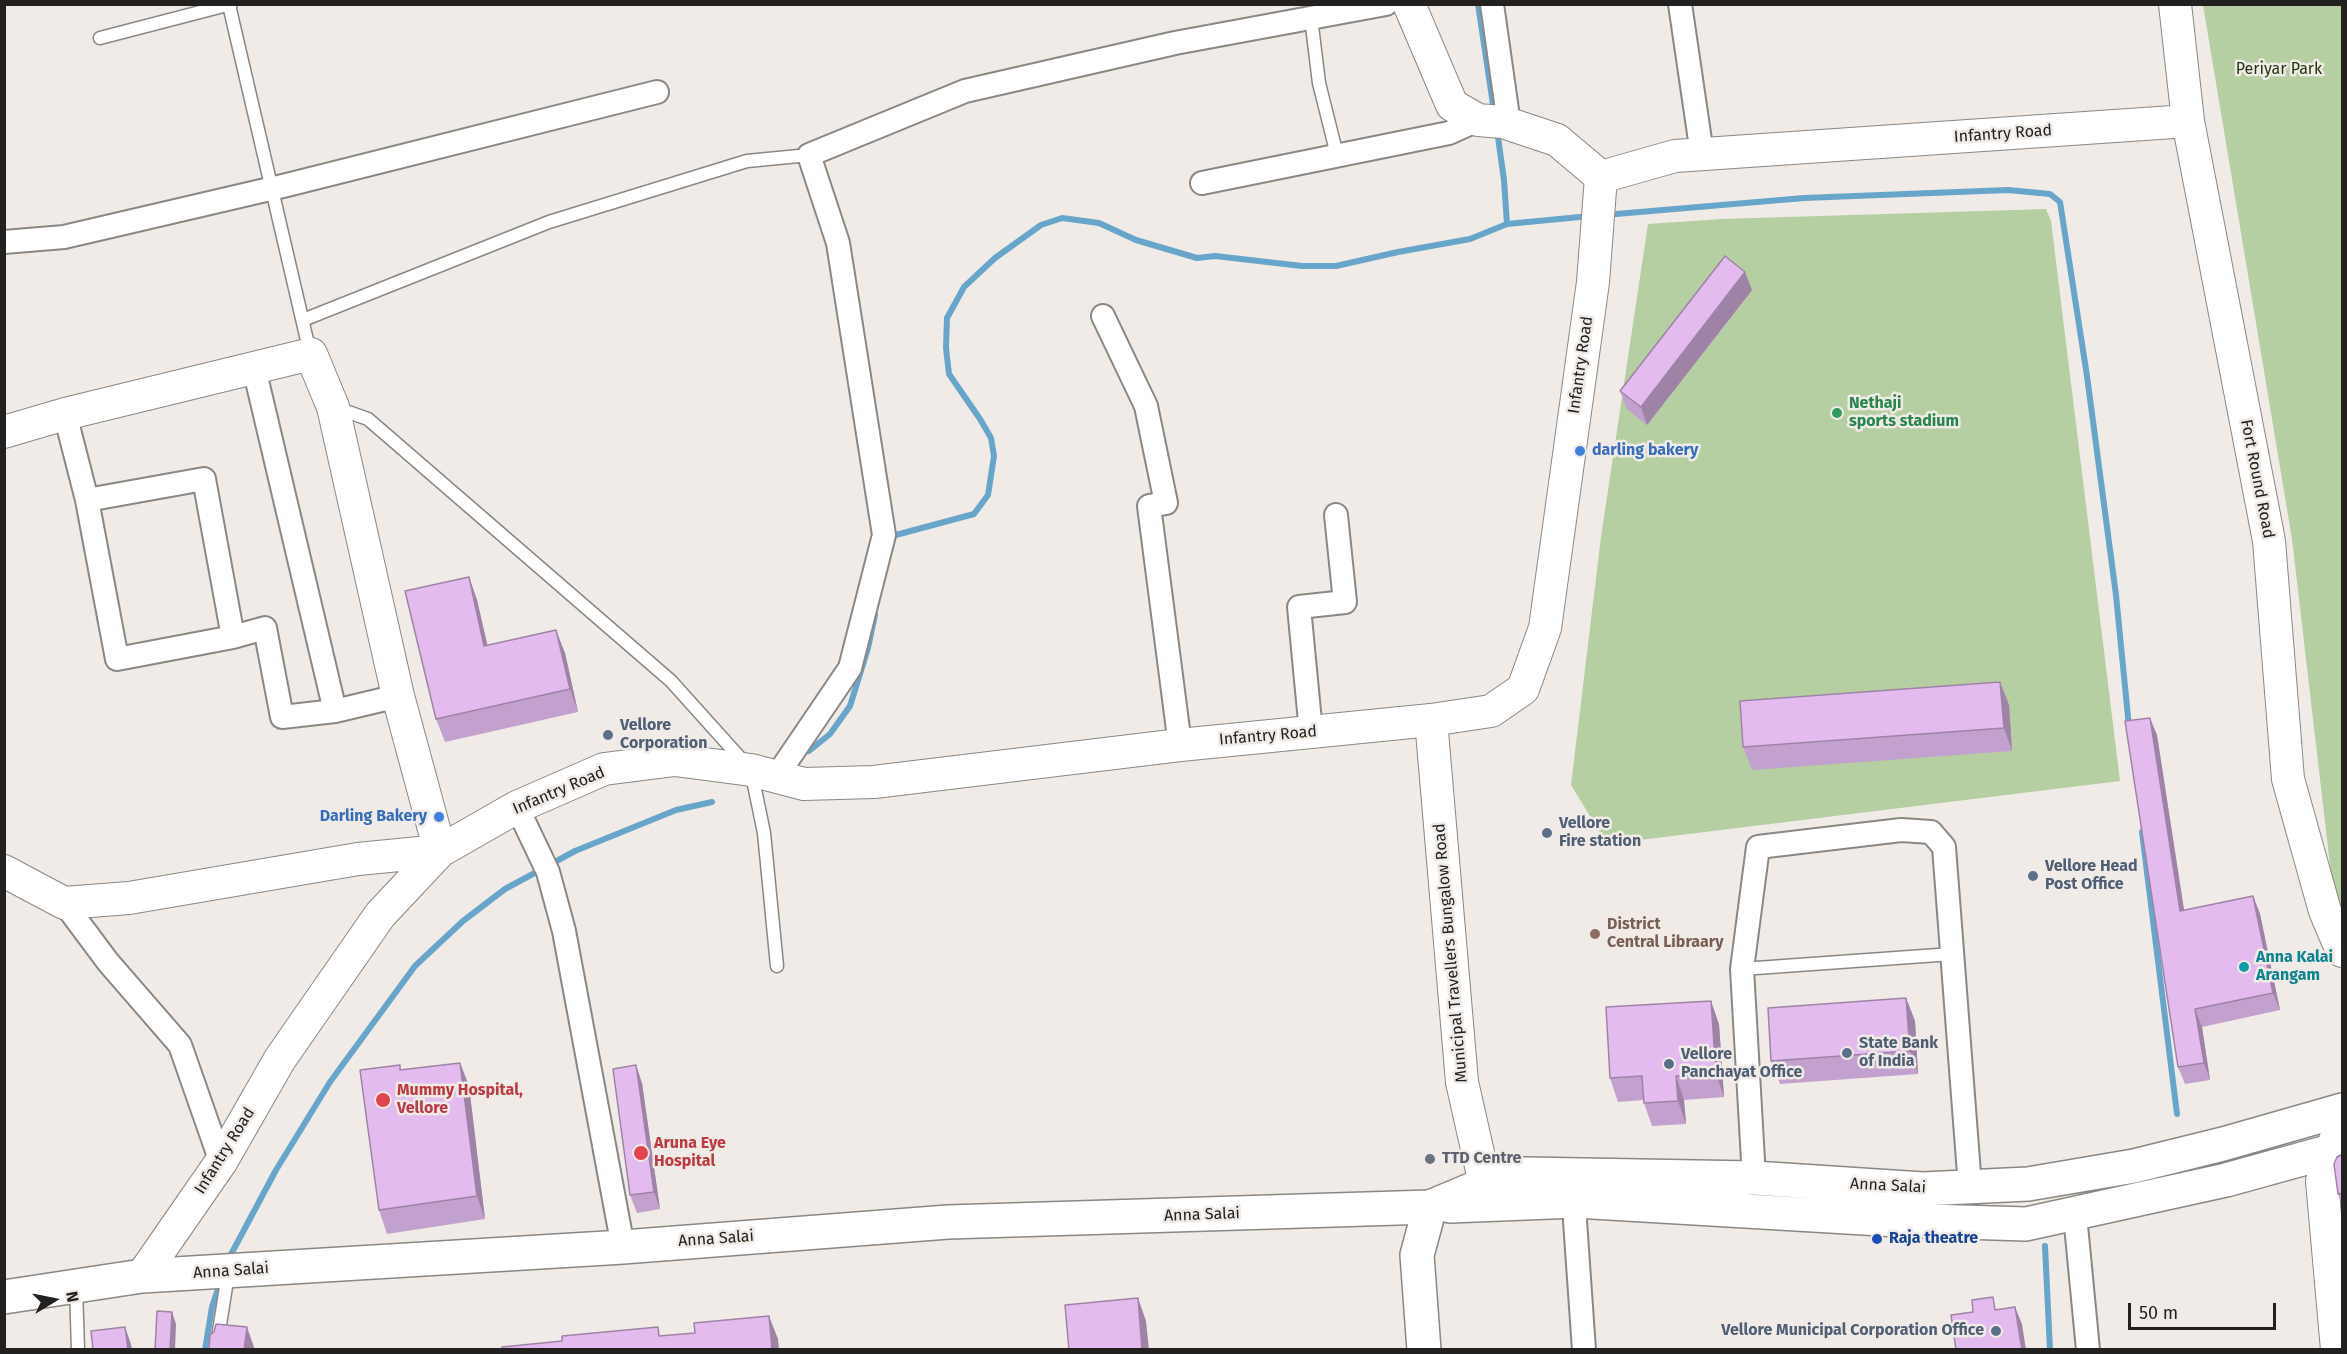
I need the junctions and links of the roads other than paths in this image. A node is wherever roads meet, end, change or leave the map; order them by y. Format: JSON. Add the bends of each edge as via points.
{"nodes":[{"id":1,"x":1386,"y":4,"type":"edge"},
{"id":2,"x":1408,"y":4,"type":"edge"},
{"id":3,"x":1492,"y":4,"type":"edge"},
{"id":4,"x":1680,"y":4,"type":"edge"},
{"id":5,"x":2175,"y":4,"type":"edge"},
{"id":6,"x":230,"y":5,"type":"edge"},
{"id":7,"x":1311,"y":18,"type":"junction"},
{"id":8,"x":100,"y":38,"type":"dead end"},
{"id":9,"x":657,"y":92,"type":"dead end"},
{"id":10,"x":1478,"y":120,"type":"junction"},
{"id":11,"x":2188,"y":122,"type":"junction"},
{"id":12,"x":1509,"y":124,"type":"junction"},
{"id":13,"x":1702,"y":154,"type":"junction"},
{"id":14,"x":809,"y":155,"type":"junction"},
{"id":15,"x":1337,"y":155,"type":"junction"},
{"id":16,"x":1601,"y":177,"type":"junction"},
{"id":17,"x":1202,"y":183,"type":"dead end"},
{"id":18,"x":272,"y":188,"type":"junction"},
{"id":19,"x":4,"y":242,"type":"edge"},
{"id":20,"x":1103,"y":316,"type":"dead end"},
{"id":21,"x":303,"y":320,"type":"junction"},
{"id":22,"x":311,"y":354,"type":"junction"},
{"id":23,"x":254,"y":368,"type":"junction"},
{"id":24,"x":333,"y":407,"type":"junction"},
{"id":25,"x":65,"y":414,"type":"junction"},
{"id":26,"x":4,"y":432,"type":"edge"},
{"id":27,"x":87,"y":500,"type":"junction"},
{"id":28,"x":1336,"y":515,"type":"dead end"},
{"id":29,"x":233,"y":637,"type":"junction"},
{"id":30,"x":398,"y":696,"type":"junction"},
{"id":31,"x":335,"y":711,"type":"junction"},
{"id":32,"x":1431,"y":720,"type":"junction"},
{"id":33,"x":1311,"y":732,"type":"junction"},
{"id":34,"x":1180,"y":744,"type":"junction"},
{"id":35,"x":763,"y":773,"type":"junction"},
{"id":36,"x":517,"y":807,"type":"junction"},
{"id":37,"x":440,"y":851,"type":"junction"},
{"id":38,"x":4,"y":871,"type":"edge"},
{"id":39,"x":64,"y":903,"type":"junction"},
{"id":40,"x":2343,"y":951,"type":"edge"},
{"id":41,"x":1952,"y":954,"type":"junction"},
{"id":42,"x":777,"y":966,"type":"dead end"},
{"id":43,"x":1742,"y":969,"type":"junction"},
{"id":44,"x":2343,"y":1110,"type":"edge"},
{"id":45,"x":2343,"y":1119,"type":"edge"},
{"id":46,"x":2337,"y":1150,"type":"edge"},
{"id":47,"x":221,"y":1162,"type":"junction"},
{"id":48,"x":1754,"y":1178,"type":"junction"},
{"id":49,"x":1485,"y":1184,"type":"junction"},
{"id":50,"x":1970,"y":1187,"type":"junction"},
{"id":51,"x":1576,"y":1201,"type":"junction"},
{"id":52,"x":1430,"y":1207,"type":"junction"},
{"id":53,"x":2075,"y":1215,"type":"junction"},
{"id":54,"x":623,"y":1247,"type":"junction"},
{"id":55,"x":228,"y":1271,"type":"junction"},
{"id":56,"x":142,"y":1276,"type":"junction"},
{"id":57,"x":76,"y":1286,"type":"junction"},
{"id":58,"x":4,"y":1297,"type":"edge"},
{"id":59,"x":78,"y":1350,"type":"edge"},
{"id":60,"x":216,"y":1350,"type":"edge"},
{"id":61,"x":1424,"y":1350,"type":"edge"},
{"id":62,"x":1584,"y":1350,"type":"edge"},
{"id":63,"x":2088,"y":1350,"type":"edge"},
{"id":64,"x":2337,"y":1350,"type":"edge"}],
"edges":[{"from":1,"to":7,"type":"street"},
{"from":2,"to":10,"type":"street","via":[[1452,105]]},
{"from":3,"to":12,"type":"street"},
{"from":4,"to":13,"type":"street"},
{"from":5,"to":11,"type":"street","name":"Fort Round Road"},
{"from":6,"to":8,"type":"lane"},
{"from":6,"to":18,"type":"lane"},
{"from":7,"to":14,"type":"street","via":[[1175,43],[965,92]]},
{"from":7,"to":15,"type":"lane","via":[[1319,83]]},
{"from":9,"to":18,"type":"street"},
{"from":10,"to":12,"type":"street"},
{"from":10,"to":15,"type":"street","via":[[1449,133]]},
{"from":11,"to":13,"type":"street","name":"Infantry Road"},
{"from":11,"to":40,"type":"street","name":"Fort Round Road","via":[[2269,541],[2288,779],[2325,911]]},
{"from":12,"to":16,"type":"street","via":[[1557,140]]},
{"from":13,"to":16,"type":"street","name":"Infantry Road","via":[[1675,156]]},
{"from":14,"to":21,"type":"lane","via":[[747,161],[549,222]]},
{"from":14,"to":35,"type":"street","via":[[838,243],[884,535],[850,668]]},
{"from":15,"to":17,"type":"street"},
{"from":16,"to":32,"type":"street","name":"Infantry Road","via":[[1593,282],[1545,628],[1523,689],[1491,711]]},
{"from":18,"to":19,"type":"street","via":[[64,237]]},
{"from":18,"to":21,"type":"lane"},
{"from":20,"to":34,"type":"street","via":[[1146,406],[1166,503],[1149,506]]},
{"from":21,"to":22,"type":"lane"},
{"from":22,"to":23,"type":"street"},
{"from":22,"to":24,"type":"street"},
{"from":23,"to":25,"type":"street"},
{"from":23,"to":31,"type":"street"},
{"from":24,"to":30,"type":"street"},
{"from":24,"to":35,"type":"lane","via":[[368,419],[663,674]]},
{"from":25,"to":26,"type":"street"},
{"from":25,"to":27,"type":"street"},
{"from":27,"to":29,"type":"street","via":[[204,479]]},
{"from":27,"to":29,"type":"street","via":[[117,659]]},
{"from":28,"to":33,"type":"street","via":[[1345,602],[1299,607]]},
{"from":29,"to":31,"type":"street","via":[[266,628],[282,717]]},
{"from":30,"to":31,"type":"street"},
{"from":30,"to":37,"type":"street"},
{"from":32,"to":33,"type":"street","name":"Infantry Road"},
{"from":32,"to":49,"type":"street","name":"Municipal Travellers Bungalow Road","via":[[1462,1082]]},
{"from":33,"to":34,"type":"street","name":"Infantry Road"},
{"from":34,"to":35,"type":"street","name":"Infantry Road","via":[[873,782],[804,784]]},
{"from":35,"to":36,"type":"street","name":"Infantry Road","via":[[675,760],[604,770]]},
{"from":35,"to":42,"type":"lane","via":[[764,833]]},
{"from":36,"to":37,"type":"street","name":"Infantry Road"},
{"from":36,"to":54,"type":"street","via":[[548,872],[564,931]]},
{"from":37,"to":39,"type":"street","via":[[358,859],[129,898]]},
{"from":37,"to":47,"type":"street","name":"Infantry Road","via":[[380,915],[280,1059]]},
{"from":38,"to":39,"type":"street"},
{"from":39,"to":47,"type":"street","via":[[180,1046]]},
{"from":41,"to":43,"type":"lane"},
{"from":41,"to":43,"type":"street","via":[[1944,847],[1931,832],[1900,830],[1758,846]]},
{"from":41,"to":50,"type":"street"},
{"from":43,"to":48,"type":"street"},
{"from":44,"to":50,"type":"main road","name":"Anna Salai","via":[[2134,1166],[2028,1184]]},
{"from":45,"to":46,"type":"street"},
{"from":46,"to":53,"type":"main road","name":"Anna Salai"},
{"from":46,"to":64,"type":"street","via":[[2322,1181]]},
{"from":47,"to":56,"type":"street","name":"Infantry Road"},
{"from":48,"to":49,"type":"main road","name":"Anna Salai","via":[[1525,1174]]},
{"from":48,"to":50,"type":"main road","name":"Anna Salai","via":[[1923,1189]]},
{"from":49,"to":52,"type":"main road","name":"Anna Salai"},
{"from":51,"to":52,"type":"main road","name":"Anna Salai"},
{"from":51,"to":53,"type":"main road","name":"Anna Salai","via":[[2026,1224]]},
{"from":51,"to":62,"type":"street"},
{"from":52,"to":54,"type":"main road","name":"Anna Salai","via":[[948,1222]]},
{"from":52,"to":61,"type":"main road","via":[[1417,1255]]},
{"from":53,"to":63,"type":"street"},
{"from":54,"to":55,"type":"main road","name":"Anna Salai"},
{"from":55,"to":56,"type":"main road","name":"Anna Salai"},
{"from":55,"to":60,"type":"lane"},
{"from":56,"to":57,"type":"main road","name":"Anna Salai"},
{"from":57,"to":58,"type":"main road","name":"Anna Salai"},
{"from":57,"to":59,"type":"lane"}]}
